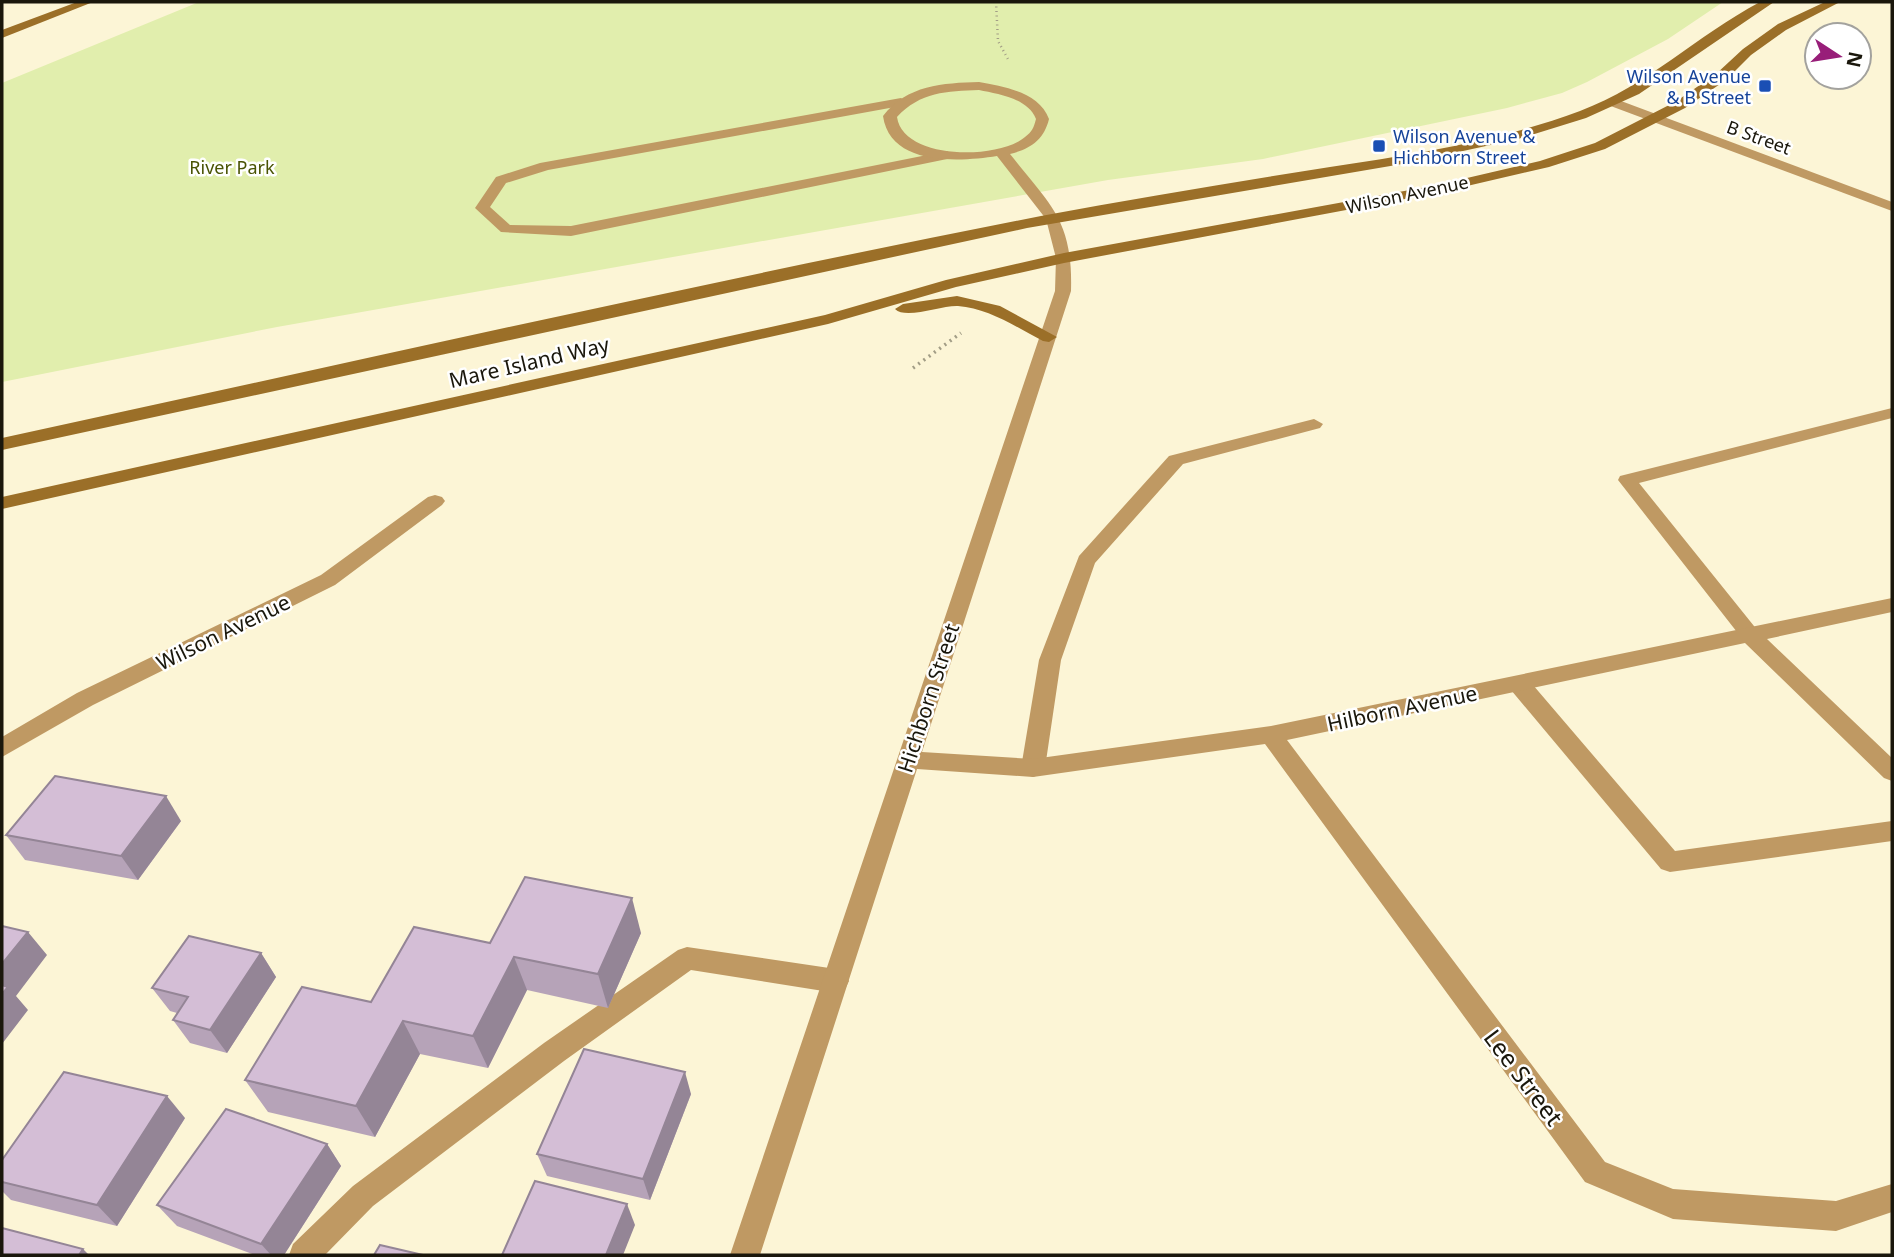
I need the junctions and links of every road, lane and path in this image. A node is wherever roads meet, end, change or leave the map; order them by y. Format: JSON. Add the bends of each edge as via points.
{"nodes":[{"id":1,"x":87,"y":2,"type":"edge"},
{"id":2,"x":996,"y":2,"type":"edge"},
{"id":3,"x":1768,"y":2,"type":"edge"},
{"id":4,"x":1834,"y":2,"type":"edge"},
{"id":5,"x":2,"y":34,"type":"edge"},
{"id":6,"x":1006,"y":90,"type":"junction"},
{"id":7,"x":901,"y":102,"type":"junction"},
{"id":8,"x":1613,"y":103,"type":"junction"},
{"id":9,"x":1654,"y":119,"type":"junction"},
{"id":10,"x":1001,"y":152,"type":"junction"},
{"id":11,"x":947,"y":155,"type":"junction"},
{"id":12,"x":1892,"y":206,"type":"edge"},
{"id":13,"x":1053,"y":218,"type":"junction"},
{"id":14,"x":1064,"y":258,"type":"junction"},
{"id":15,"x":994,"y":309,"type":"junction"},
{"id":16,"x":828,"y":319,"type":"junction"},
{"id":17,"x":1049,"y":337,"type":"junction"},
{"id":18,"x":913,"y":368,"type":"dead end"},
{"id":19,"x":1892,"y":413,"type":"edge"},
{"id":20,"x":1314,"y":424,"type":"dead end"},
{"id":21,"x":2,"y":444,"type":"edge"},
{"id":22,"x":435,"y":501,"type":"dead end"},
{"id":23,"x":2,"y":503,"type":"edge"},
{"id":24,"x":1892,"y":605,"type":"edge"},
{"id":25,"x":1751,"y":636,"type":"junction"},
{"id":26,"x":1520,"y":684,"type":"junction"},
{"id":27,"x":1271,"y":735,"type":"junction"},
{"id":28,"x":2,"y":748,"type":"edge"},
{"id":29,"x":907,"y":760,"type":"junction"},
{"id":30,"x":1032,"y":768,"type":"junction"},
{"id":31,"x":1892,"y":772,"type":"edge"},
{"id":32,"x":1892,"y":831,"type":"edge"},
{"id":33,"x":836,"y":981,"type":"junction"},
{"id":34,"x":1892,"y":1198,"type":"edge"},
{"id":35,"x":304,"y":1255,"type":"edge"},
{"id":36,"x":745,"y":1255,"type":"edge"}],
"edges":[{"from":1,"to":5,"type":"main road"},
{"from":2,"to":6,"type":"path","via":[[998,41],[1026,82]]},
{"from":3,"to":8,"type":"main road","name":"Wilson Avenue","via":[[1710,37],[1644,87]]},
{"from":4,"to":9,"type":"main road","name":"Wilson Avenue","via":[[1782,27],[1721,77]]},
{"from":6,"to":7,"type":"street","via":[[946,87]]},
{"from":6,"to":10,"type":"street","via":[[1029,101],[1043,124],[1026,143]]},
{"from":7,"to":11,"type":"street","via":[[890,116],[893,132],[921,149]]},
{"from":7,"to":11,"type":"street","via":[[545,166],[501,180],[482,208],[506,229],[572,231]]},
{"from":8,"to":9,"type":"street","name":"B Street"},
{"from":8,"to":13,"type":"main road","name":"Wilson Avenue","via":[[1510,135],[1413,158]]},
{"from":9,"to":12,"type":"street","name":"B Street"},
{"from":9,"to":14,"type":"main road","name":"Wilson Avenue","via":[[1600,146],[1544,164],[1437,189]]},
{"from":10,"to":11,"type":"street"},
{"from":10,"to":13,"type":"street","name":"Hichborn Street"},
{"from":13,"to":14,"type":"street","name":"Hichborn Street"},
{"from":13,"to":21,"type":"main road","name":"Mare Island Way","via":[[761,277]]},
{"from":14,"to":16,"type":"main road","name":"Mare Island Way","via":[[952,283]]},
{"from":14,"to":17,"type":"street","name":"Hichborn Street","via":[[1063,291]]},
{"from":15,"to":16,"type":"main road","via":[[957,301]]},
{"from":15,"to":17,"type":"main road"},
{"from":15,"to":18,"type":"path"},
{"from":16,"to":23,"type":"main road","name":"Mare Island Way"},
{"from":17,"to":29,"type":"street","name":"Hichborn Street"},
{"from":19,"to":25,"type":"street","via":[[1627,480]]},
{"from":20,"to":30,"type":"street","via":[[1176,460],[1086,561],[1050,660]]},
{"from":22,"to":28,"type":"street","name":"Wilson Avenue","via":[[328,580],[85,699]]},
{"from":24,"to":25,"type":"street","name":"Hilborn Avenue"},
{"from":25,"to":26,"type":"street","name":"Hilborn Avenue"},
{"from":25,"to":31,"type":"street"},
{"from":26,"to":27,"type":"street","name":"Hilborn Avenue"},
{"from":26,"to":32,"type":"street","via":[[1670,862]]},
{"from":27,"to":30,"type":"street","name":"Hilborn Avenue"},
{"from":27,"to":34,"type":"street","name":"Lee Street","via":[[1595,1172],[1673,1204],[1836,1216]]},
{"from":29,"to":30,"type":"street","name":"Hilborn Avenue"},
{"from":29,"to":33,"type":"street","name":"Hichborn Street"},
{"from":33,"to":35,"type":"street","via":[[687,958],[363,1196]]},
{"from":33,"to":36,"type":"street","name":"Hichborn Street"}]}
